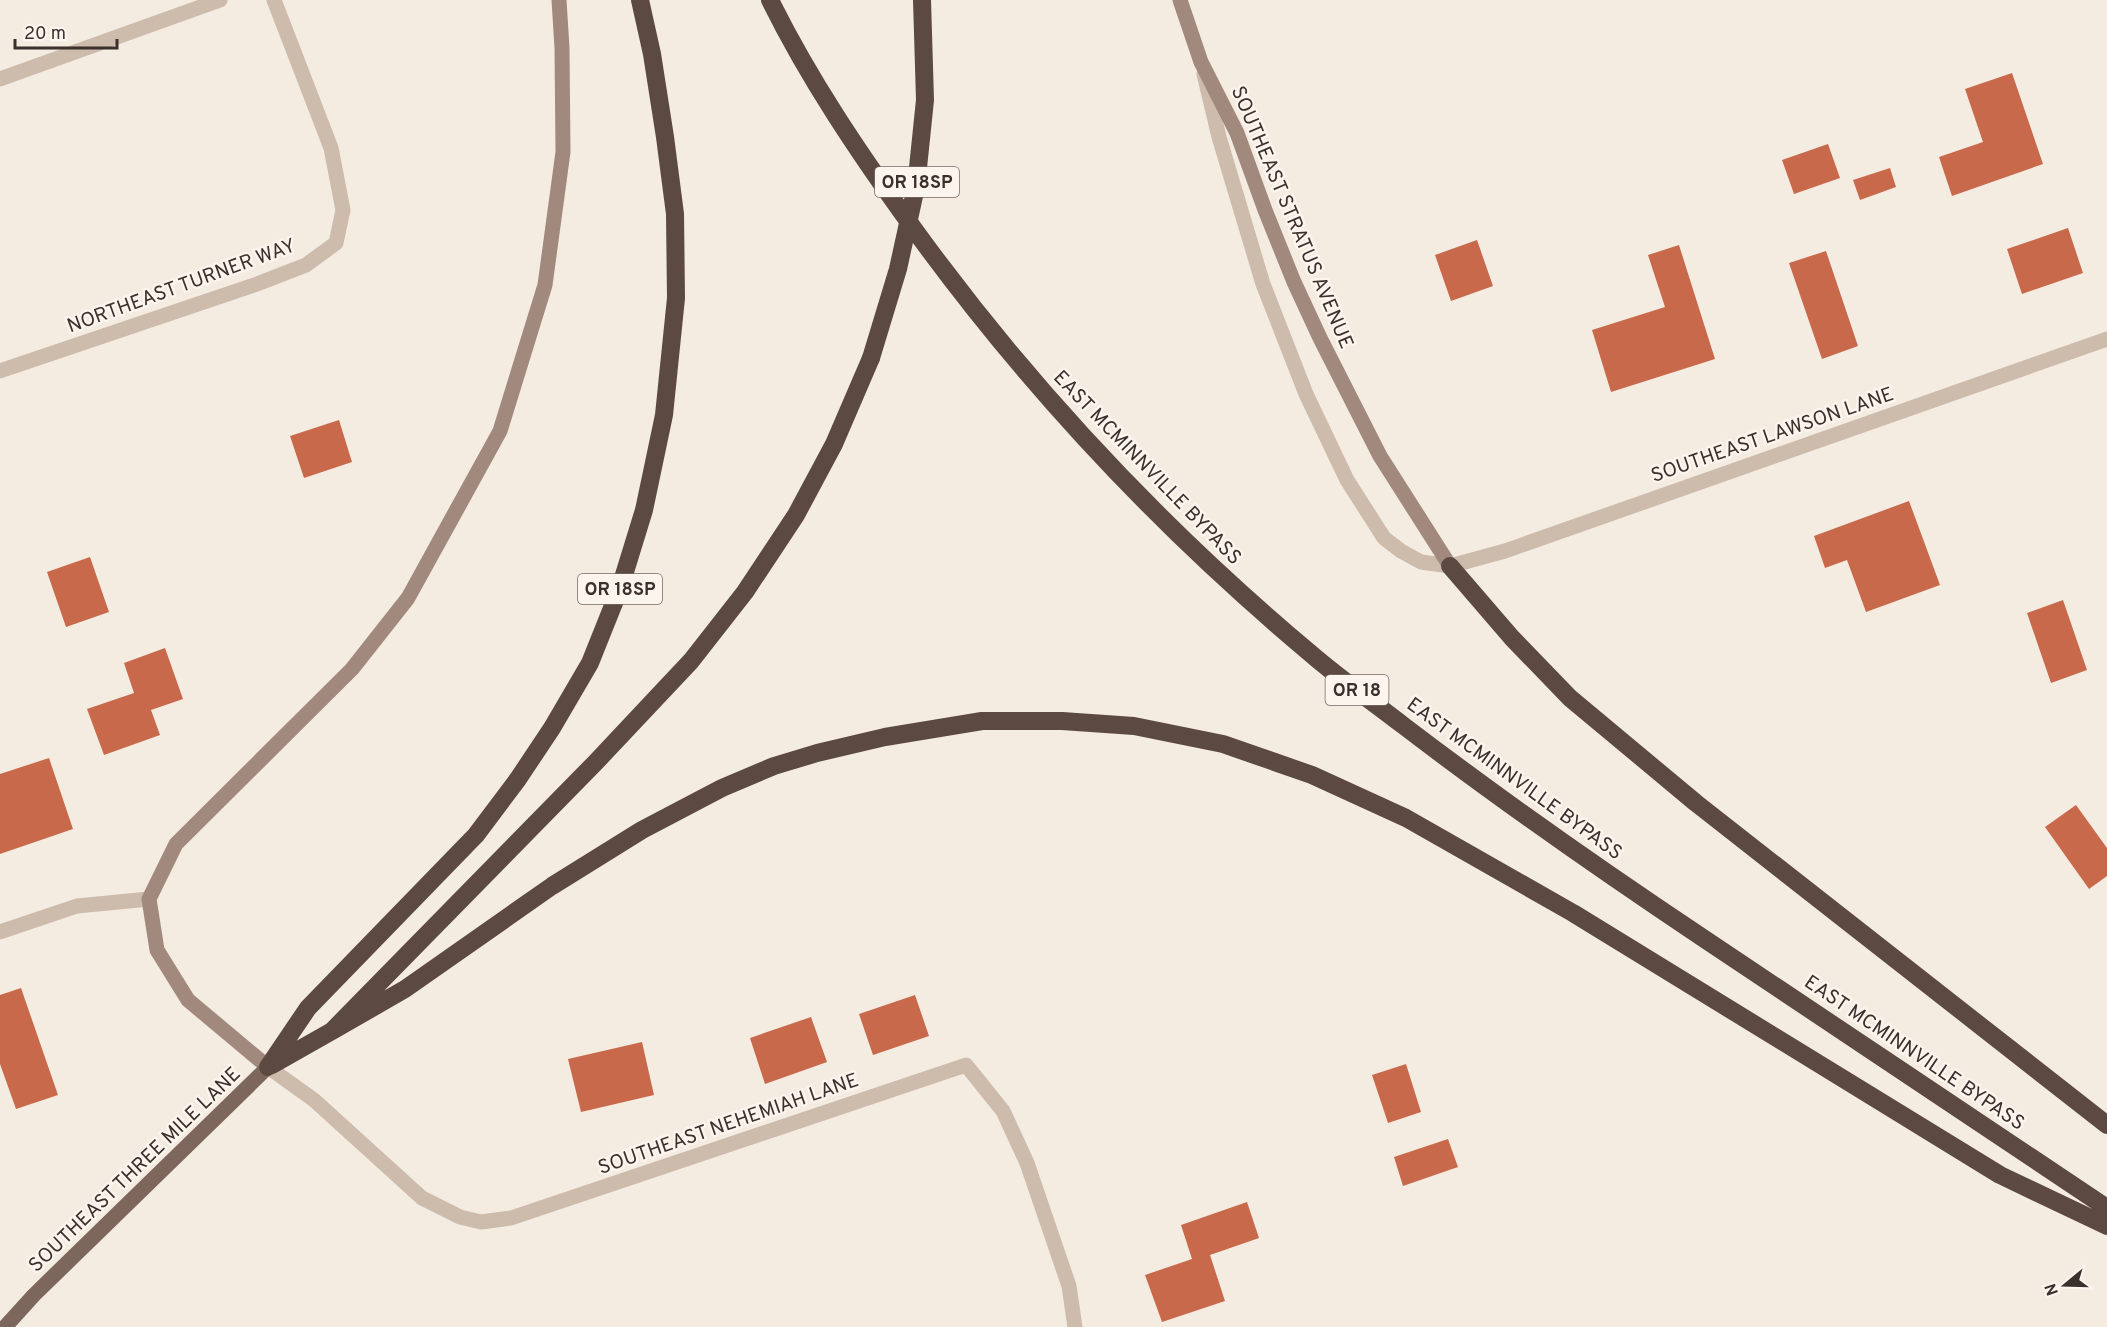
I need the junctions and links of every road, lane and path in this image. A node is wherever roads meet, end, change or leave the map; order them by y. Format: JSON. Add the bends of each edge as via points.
{"nodes":[{"id":1,"x":220,"y":0,"type":"edge"},
{"id":2,"x":274,"y":0,"type":"edge"},
{"id":3,"x":559,"y":0,"type":"edge"},
{"id":4,"x":640,"y":0,"type":"edge"},
{"id":5,"x":770,"y":0,"type":"edge"},
{"id":6,"x":922,"y":0,"type":"edge"},
{"id":7,"x":1180,"y":0,"type":"edge"},
{"id":8,"x":1201,"y":62,"type":"junction"},
{"id":9,"x":0,"y":79,"type":"edge"},
{"id":10,"x":2107,"y":339,"type":"edge"},
{"id":11,"x":0,"y":371,"type":"edge"},
{"id":12,"x":1450,"y":566,"type":"junction"},
{"id":13,"x":149,"y":899,"type":"junction"},
{"id":14,"x":0,"y":932,"type":"edge"},
{"id":15,"x":332,"y":1031,"type":"junction"},
{"id":16,"x":268,"y":1067,"type":"junction"},
{"id":17,"x":2107,"y":1125,"type":"edge"},
{"id":18,"x":2107,"y":1208,"type":"edge"},
{"id":19,"x":2107,"y":1226,"type":"edge"},
{"id":20,"x":4,"y":1327,"type":"edge"},
{"id":21,"x":1075,"y":1327,"type":"edge"}],
"edges":[{"from":1,"to":9,"type":"street"},
{"from":2,"to":11,"type":"street","name":"NORTHEAST TURNER WAY","via":[[331,148],[343,210],[336,243],[306,265],[257,284]]},
{"from":3,"to":13,"type":"street","via":[[563,152],[549,261],[500,431],[408,598],[352,669],[176,844]]},
{"from":4,"to":16,"type":"highway","number":"OR 18SP","via":[[652,54],[675,214],[676,297],[664,415],[644,510],[620,588],[590,663],[518,779],[476,835],[308,1008]]},
{"from":5,"to":18,"type":"highway","name":"EAST MCMINNVILLE BYPASS","number":"OR 18","via":[[862,157],[947,275],[1032,381],[1140,496],[1220,573],[1311,655],[1586,859]]},
{"from":6,"to":15,"type":"highway","number":"OR 18SP","bridge":true,"via":[[925,100],[916,188],[898,269],[871,358],[834,444],[796,515],[691,661]]},
{"from":7,"to":8,"type":"street","name":"SOUTHEAST STRATUS AVENUE"},
{"from":8,"to":12,"type":"street","name":"SOUTHEAST STRATUS AVENUE","via":[[1237,133],[1273,231],[1320,338],[1380,456]]},
{"from":8,"to":12,"type":"street","name":"SOUTHEAST STRATUS AVENUE","via":[[1263,284],[1306,394],[1347,480],[1384,538],[1421,562]]},
{"from":10,"to":12,"type":"street","name":"SOUTHEAST LAWSON LANE","via":[[1515,548]]},
{"from":12,"to":17,"type":"highway","via":[[1570,698],[1696,803]]},
{"from":13,"to":14,"type":"street","via":[[76,906]]},
{"from":13,"to":16,"type":"street","via":[[157,950],[188,1000]]},
{"from":15,"to":16,"type":"highway","number":"OR 18SP"},
{"from":15,"to":19,"type":"highway","via":[[405,990],[552,886],[642,830],[774,766],[885,737],[982,721],[1134,726],[1223,744],[1312,775],[1406,818],[1573,913],[2000,1174]]},
{"from":16,"to":20,"type":"main road","name":"SOUTHEAST THREE MILE LANE"},
{"from":16,"to":21,"type":"street","name":"SOUTHEAST NEHEMIAH LANE","via":[[314,1100],[422,1198],[481,1222],[511,1218],[966,1065],[1003,1111],[1027,1163],[1069,1286]]}]}
